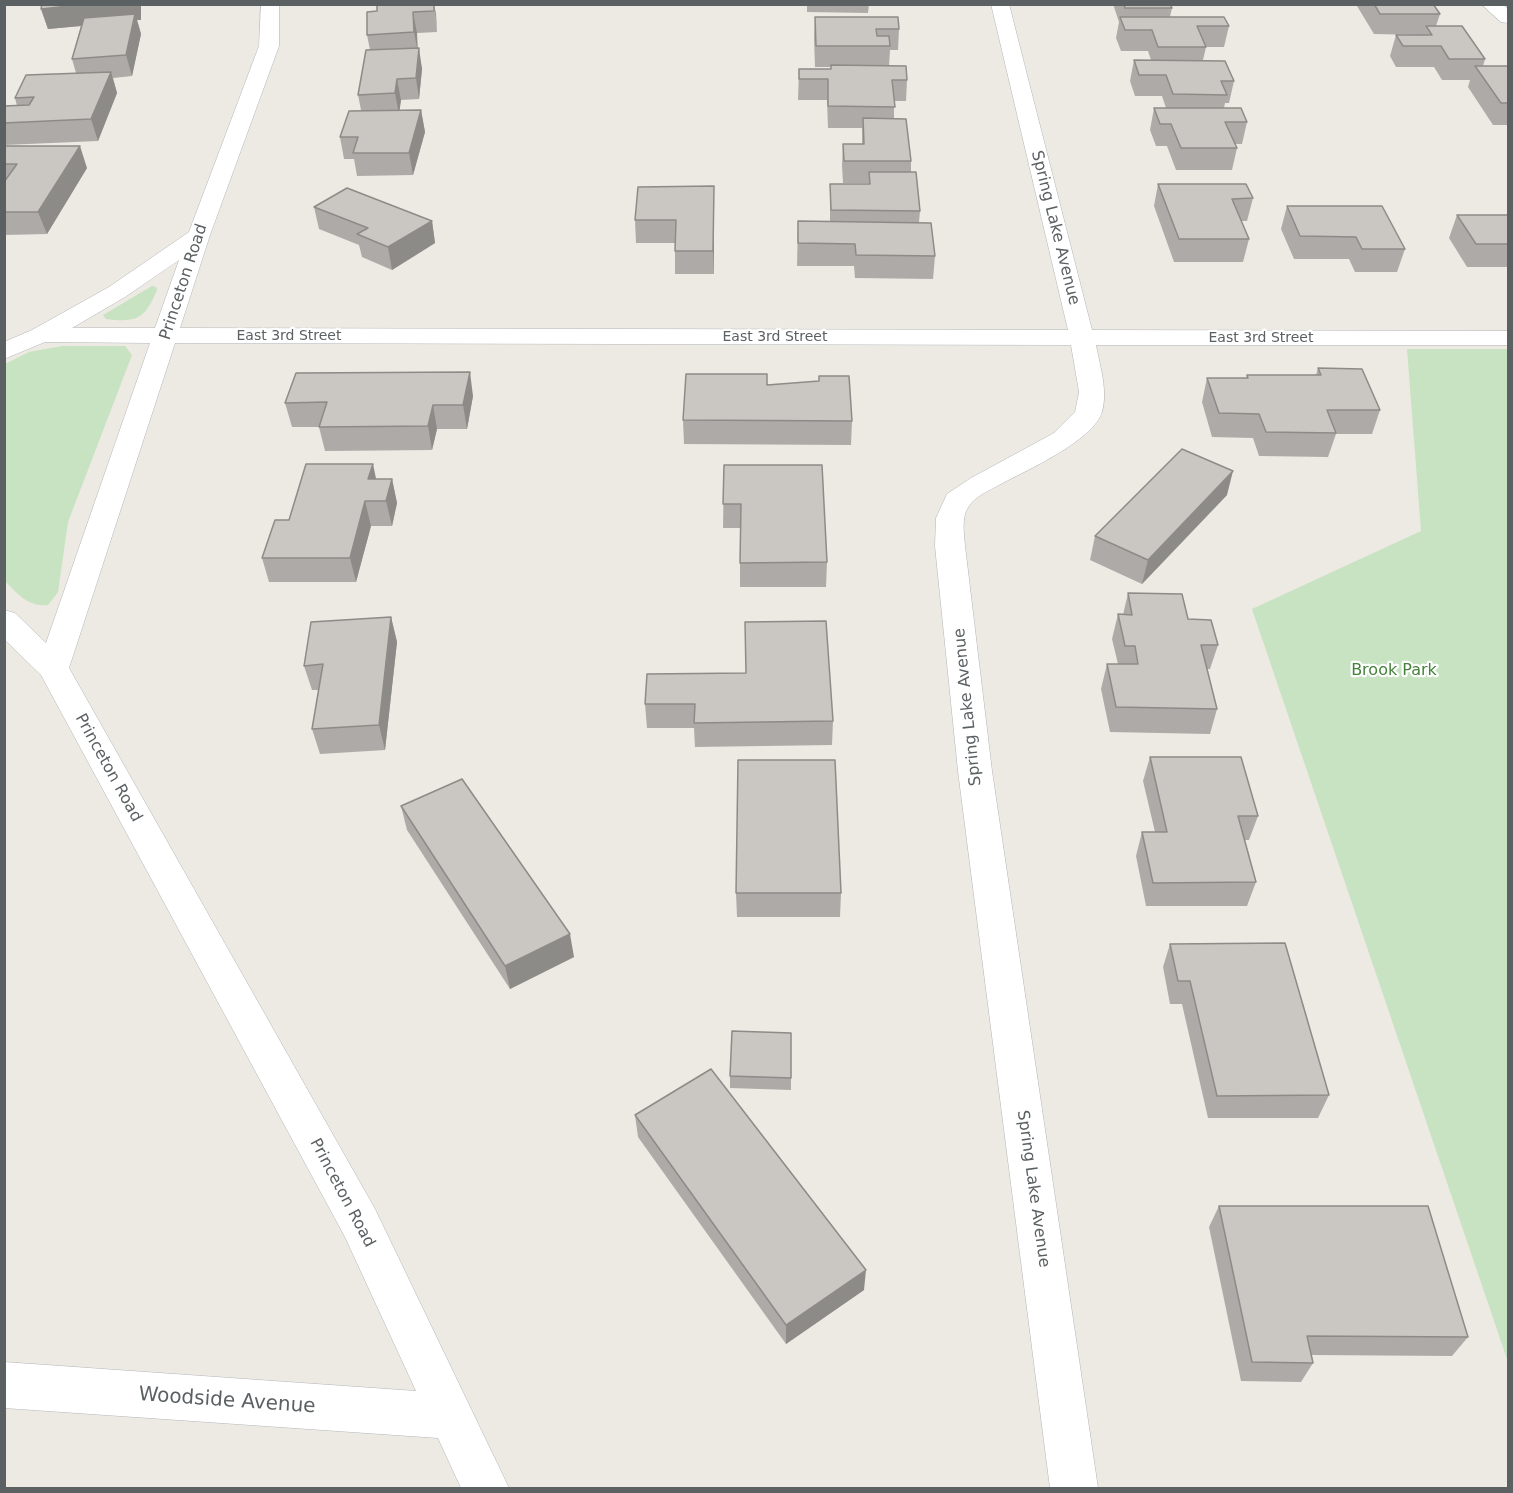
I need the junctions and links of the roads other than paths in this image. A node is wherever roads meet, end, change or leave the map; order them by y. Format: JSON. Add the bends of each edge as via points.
{"nodes":[{"id":1,"x":270,"y":4,"type":"edge"},
{"id":2,"x":1000,"y":4,"type":"edge"},
{"id":3,"x":1490,"y":4,"type":"edge"},
{"id":4,"x":1509,"y":18,"type":"edge"},
{"id":5,"x":199,"y":235,"type":"junction"},
{"id":6,"x":41,"y":335,"type":"junction"},
{"id":7,"x":166,"y":336,"type":"junction"},
{"id":8,"x":1082,"y":338,"type":"junction"},
{"id":9,"x":1509,"y":338,"type":"edge"},
{"id":10,"x":4,"y":352,"type":"edge"},
{"id":11,"x":4,"y":620,"type":"edge"},
{"id":12,"x":53,"y":668,"type":"junction"},
{"id":13,"x":4,"y":1385,"type":"edge"},
{"id":14,"x":449,"y":1416,"type":"junction"},
{"id":15,"x":485,"y":1488,"type":"edge"},
{"id":16,"x":1074,"y":1488,"type":"edge"}],
"edges":[{"from":1,"to":5,"type":"street","name":"Princeton Road","via":[[269,46]]},
{"from":2,"to":8,"type":"street","name":"Spring Lake Avenue"},
{"from":3,"to":4,"type":"street"},
{"from":5,"to":6,"type":"street","name":"East 3rd Street","via":[[117,292]]},
{"from":5,"to":7,"type":"street","name":"Princeton Road"},
{"from":6,"to":7,"type":"street","name":"East 3rd Street"},
{"from":6,"to":10,"type":"street","name":"East 3rd Street"},
{"from":7,"to":8,"type":"street","name":"East 3rd Street"},
{"from":7,"to":12,"type":"street","name":"Princeton Road"},
{"from":8,"to":9,"type":"street","name":"East 3rd Street"},
{"from":8,"to":16,"type":"street","name":"Spring Lake Avenue","via":[[1092,392],[1088,414],[1064,439],[957,500],[950,518],[975,771]]},
{"from":11,"to":12,"type":"street"},
{"from":12,"to":14,"type":"street","name":"Princeton Road","via":[[360,1223]]},
{"from":13,"to":14,"type":"street","name":"Woodside Avenue"},
{"from":14,"to":15,"type":"street","name":"Princeton Road"}]}
